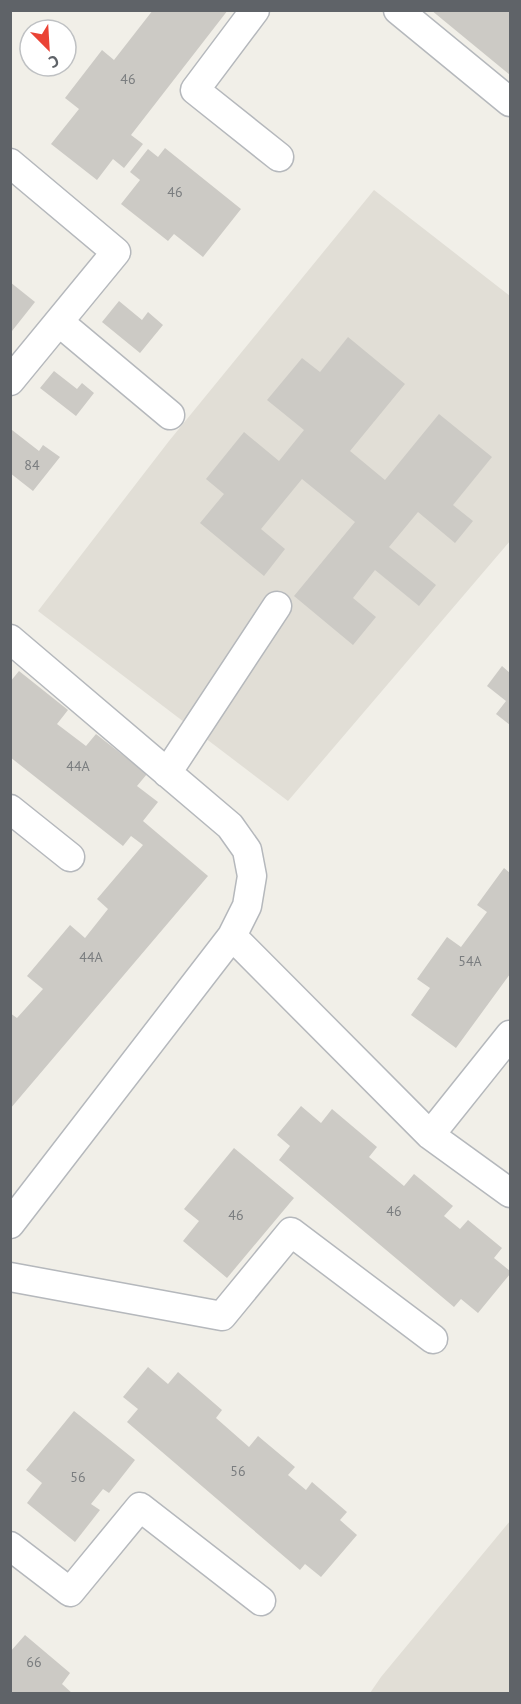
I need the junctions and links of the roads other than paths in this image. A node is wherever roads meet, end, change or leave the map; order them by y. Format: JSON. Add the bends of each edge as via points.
{"nodes":[{"id":1,"x":255,"y":10,"type":"edge"},
{"id":2,"x":398,"y":10,"type":"edge"},
{"id":3,"x":510,"y":102,"type":"edge"},
{"id":4,"x":279,"y":157,"type":"dead end"},
{"id":5,"x":10,"y":163,"type":"edge"},
{"id":6,"x":59,"y":322,"type":"junction"},
{"id":7,"x":10,"y":381,"type":"edge"},
{"id":8,"x":170,"y":415,"type":"dead end"},
{"id":9,"x":277,"y":606,"type":"dead end"},
{"id":10,"x":10,"y":639,"type":"edge"},
{"id":11,"x":167,"y":772,"type":"junction"},
{"id":12,"x":10,"y":809,"type":"edge"},
{"id":13,"x":70,"y":857,"type":"dead end"},
{"id":14,"x":232,"y":936,"type":"junction"},
{"id":15,"x":510,"y":1035,"type":"edge"},
{"id":16,"x":430,"y":1135,"type":"junction"},
{"id":17,"x":510,"y":1193,"type":"edge"},
{"id":18,"x":10,"y":1224,"type":"edge"},
{"id":19,"x":10,"y":1277,"type":"edge"},
{"id":20,"x":433,"y":1339,"type":"dead end"},
{"id":21,"x":10,"y":1546,"type":"edge"},
{"id":22,"x":261,"y":1601,"type":"dead end"}],
"edges":[{"from":1,"to":4,"type":"street","via":[[195,90]]},
{"from":2,"to":3,"type":"street"},
{"from":5,"to":6,"type":"street","via":[[116,252]]},
{"from":6,"to":7,"type":"street"},
{"from":6,"to":8,"type":"street"},
{"from":9,"to":11,"type":"street"},
{"from":10,"to":11,"type":"street"},
{"from":11,"to":14,"type":"street","via":[[230,826],[248,850],[252,876],[247,906]]},
{"from":12,"to":13,"type":"street"},
{"from":14,"to":16,"type":"street"},
{"from":14,"to":18,"type":"street"},
{"from":15,"to":16,"type":"street"},
{"from":16,"to":17,"type":"street"},
{"from":19,"to":20,"type":"street","via":[[222,1316],[291,1232]]},
{"from":21,"to":22,"type":"street","via":[[70,1592],[140,1507]]}]}
